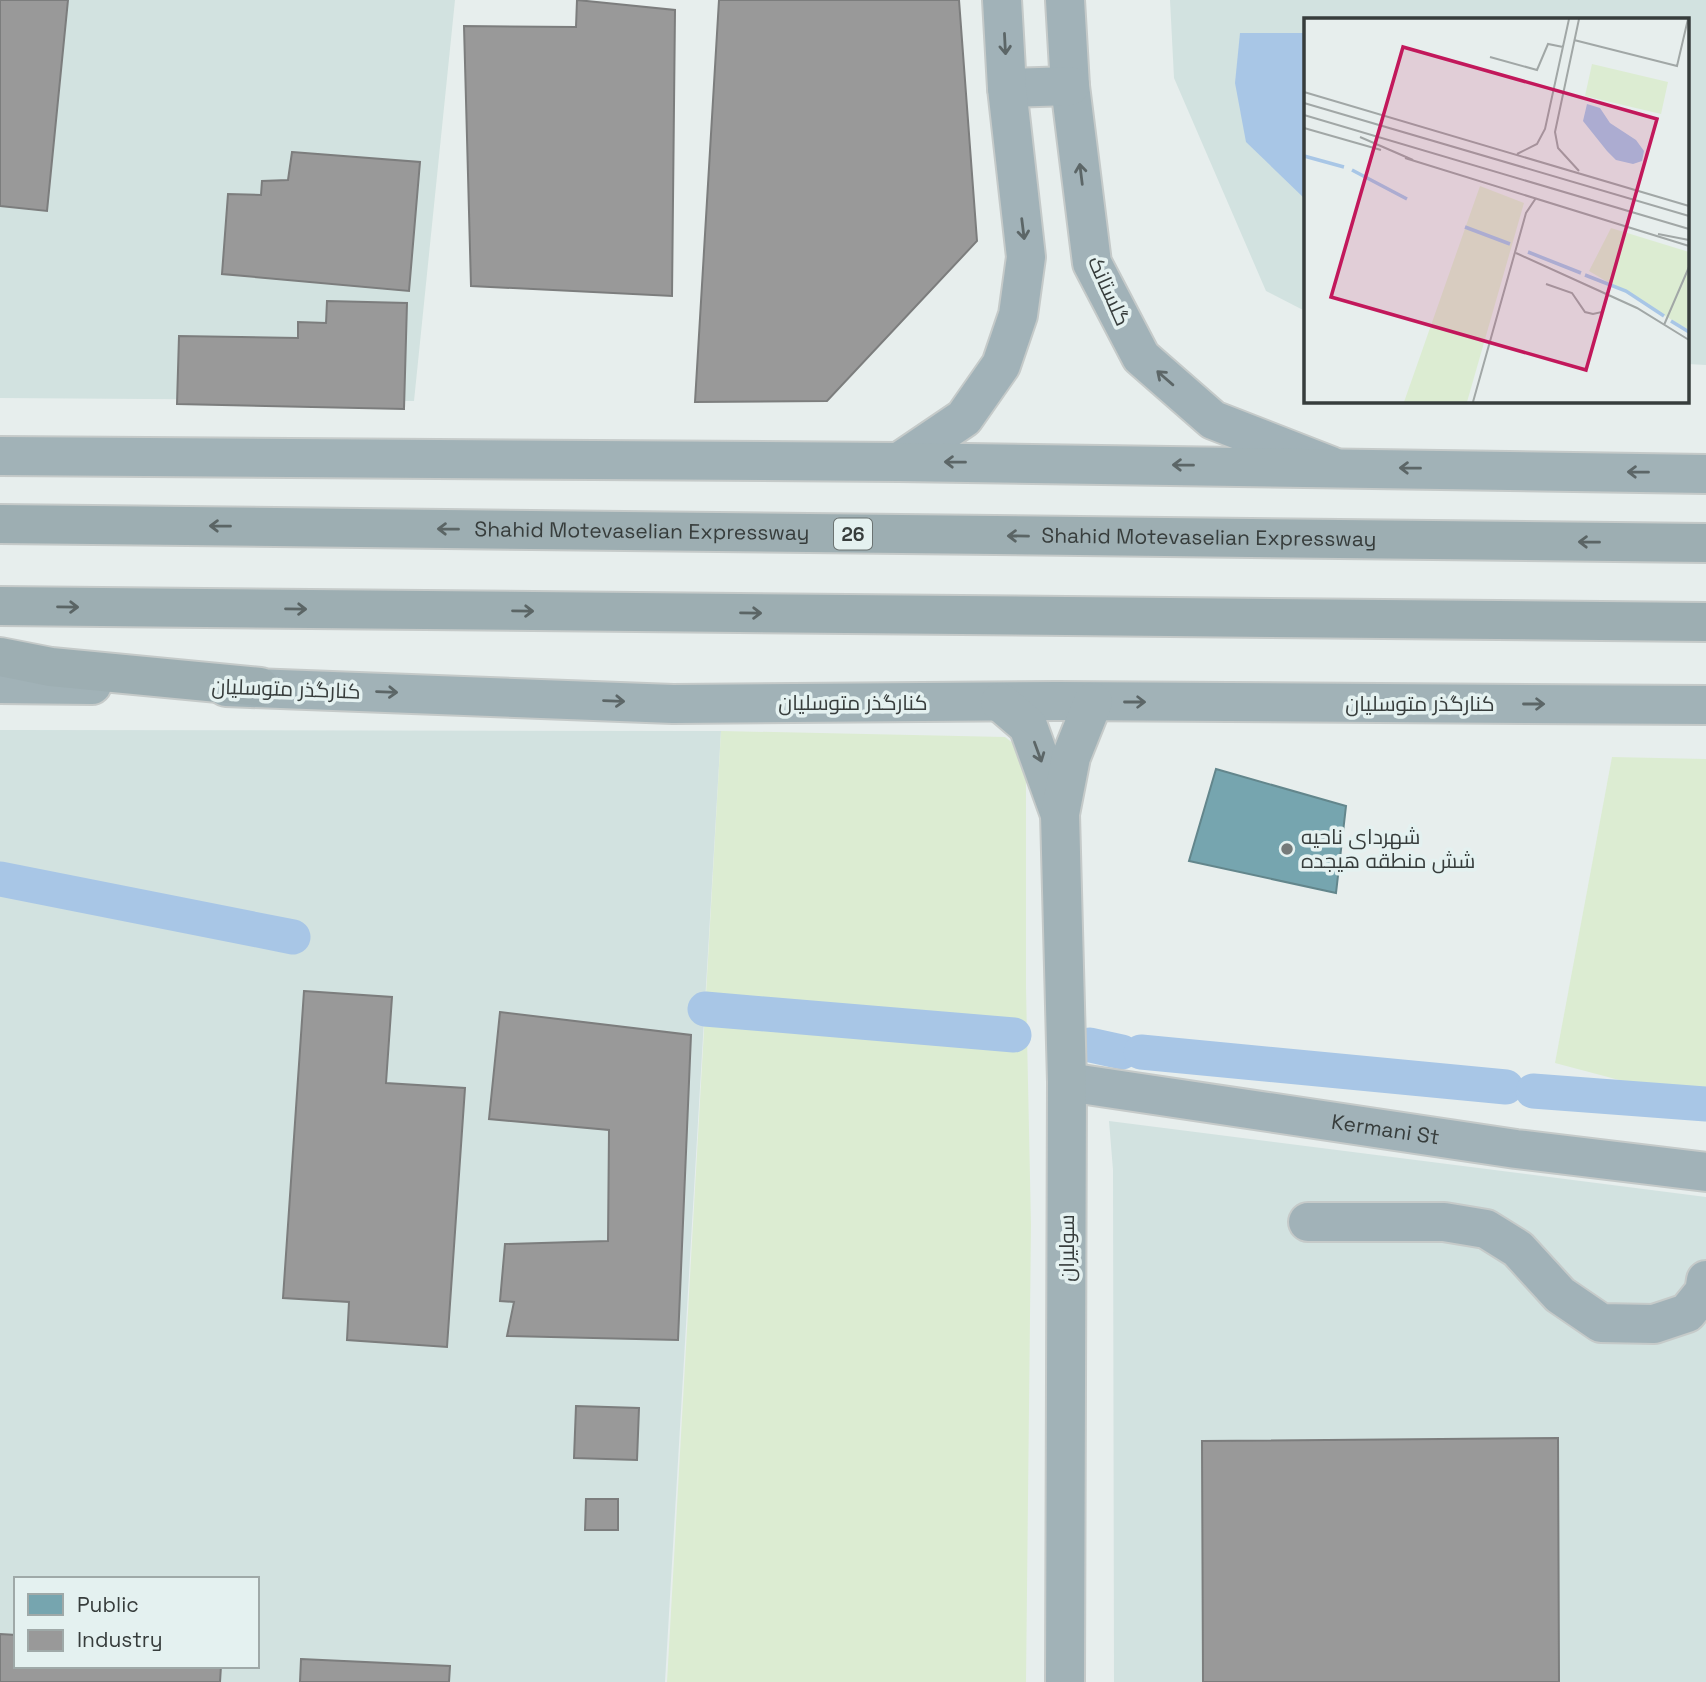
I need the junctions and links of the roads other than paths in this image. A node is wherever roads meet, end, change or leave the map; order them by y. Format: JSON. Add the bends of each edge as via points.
{"nodes":[{"id":1,"x":1002,"y":0,"type":"edge"},
{"id":2,"x":1065,"y":0,"type":"edge"},
{"id":3,"x":1070,"y":86,"type":"junction"},
{"id":4,"x":1007,"y":88,"type":"junction"},
{"id":5,"x":0,"y":456,"type":"edge"},
{"id":6,"x":899,"y":462,"type":"junction"},
{"id":7,"x":1331,"y":466,"type":"junction"},
{"id":8,"x":1706,"y":474,"type":"edge"},
{"id":9,"x":0,"y":524,"type":"edge"},
{"id":10,"x":1706,"y":543,"type":"edge"},
{"id":11,"x":0,"y":606,"type":"edge"},
{"id":12,"x":1706,"y":622,"type":"edge"},
{"id":13,"x":0,"y":657,"type":"edge"},
{"id":14,"x":0,"y":684,"type":"edge"},
{"id":15,"x":260,"y":687,"type":"junction"},
{"id":16,"x":1000,"y":702,"type":"junction"},
{"id":17,"x":1093,"y":702,"type":"junction"},
{"id":18,"x":1706,"y":705,"type":"edge"},
{"id":19,"x":1060,"y":814,"type":"junction"},
{"id":20,"x":1067,"y":1082,"type":"junction"},
{"id":21,"x":1706,"y":1172,"type":"edge"},
{"id":22,"x":1308,"y":1222,"type":"dead end"},
{"id":23,"x":1706,"y":1280,"type":"edge"},
{"id":24,"x":1065,"y":1682,"type":"edge"}],
"edges":[{"from":1,"to":4,"type":"street","one_way":true},
{"from":2,"to":3,"type":"street","name":"گلستانک"},
{"from":3,"to":4,"type":"street"},
{"from":7,"to":3,"type":"street","name":"گلستانک","one_way":true,"via":[[1213,421],[1141,357],[1092,263]]},
{"from":4,"to":6,"type":"street","one_way":true,"via":[[1026,257],[1018,315],[1001,365],[964,418]]},
{"from":5,"to":6,"type":"main road"},
{"from":7,"to":6,"type":"main road","one_way":true},
{"from":8,"to":7,"type":"main road","one_way":true},
{"from":10,"to":9,"type":"highway","name":"Shahid Motevaselian Expressway","number":"26","one_way":true},
{"from":11,"to":12,"type":"highway","one_way":true},
{"from":13,"to":15,"type":"highway","via":[[51,667]]},
{"from":14,"to":15,"type":"main road","name":"کنارگذر متوسلیان"},
{"from":15,"to":16,"type":"main road","name":"کنارگذر متوسلیان","one_way":true,"via":[[673,704]]},
{"from":16,"to":17,"type":"main road","name":"کنارگذر متوسلیان"},
{"from":16,"to":19,"type":"main road","one_way":true,"via":[[1028,726]]},
{"from":17,"to":18,"type":"main road","name":"کنارگذر متوسلیان","one_way":true},
{"from":17,"to":19,"type":"main road","via":[[1071,757]]},
{"from":19,"to":20,"type":"main road","name":"سولیران"},
{"from":20,"to":21,"type":"street","name":"Kermani St","via":[[1502,1147]]},
{"from":20,"to":24,"type":"main road","name":"سولیران"},
{"from":22,"to":23,"type":"street","via":[[1444,1222],[1486,1229],[1518,1249],[1560,1295],[1601,1323],[1654,1324],[1687,1313],[1704,1292]]}]}
